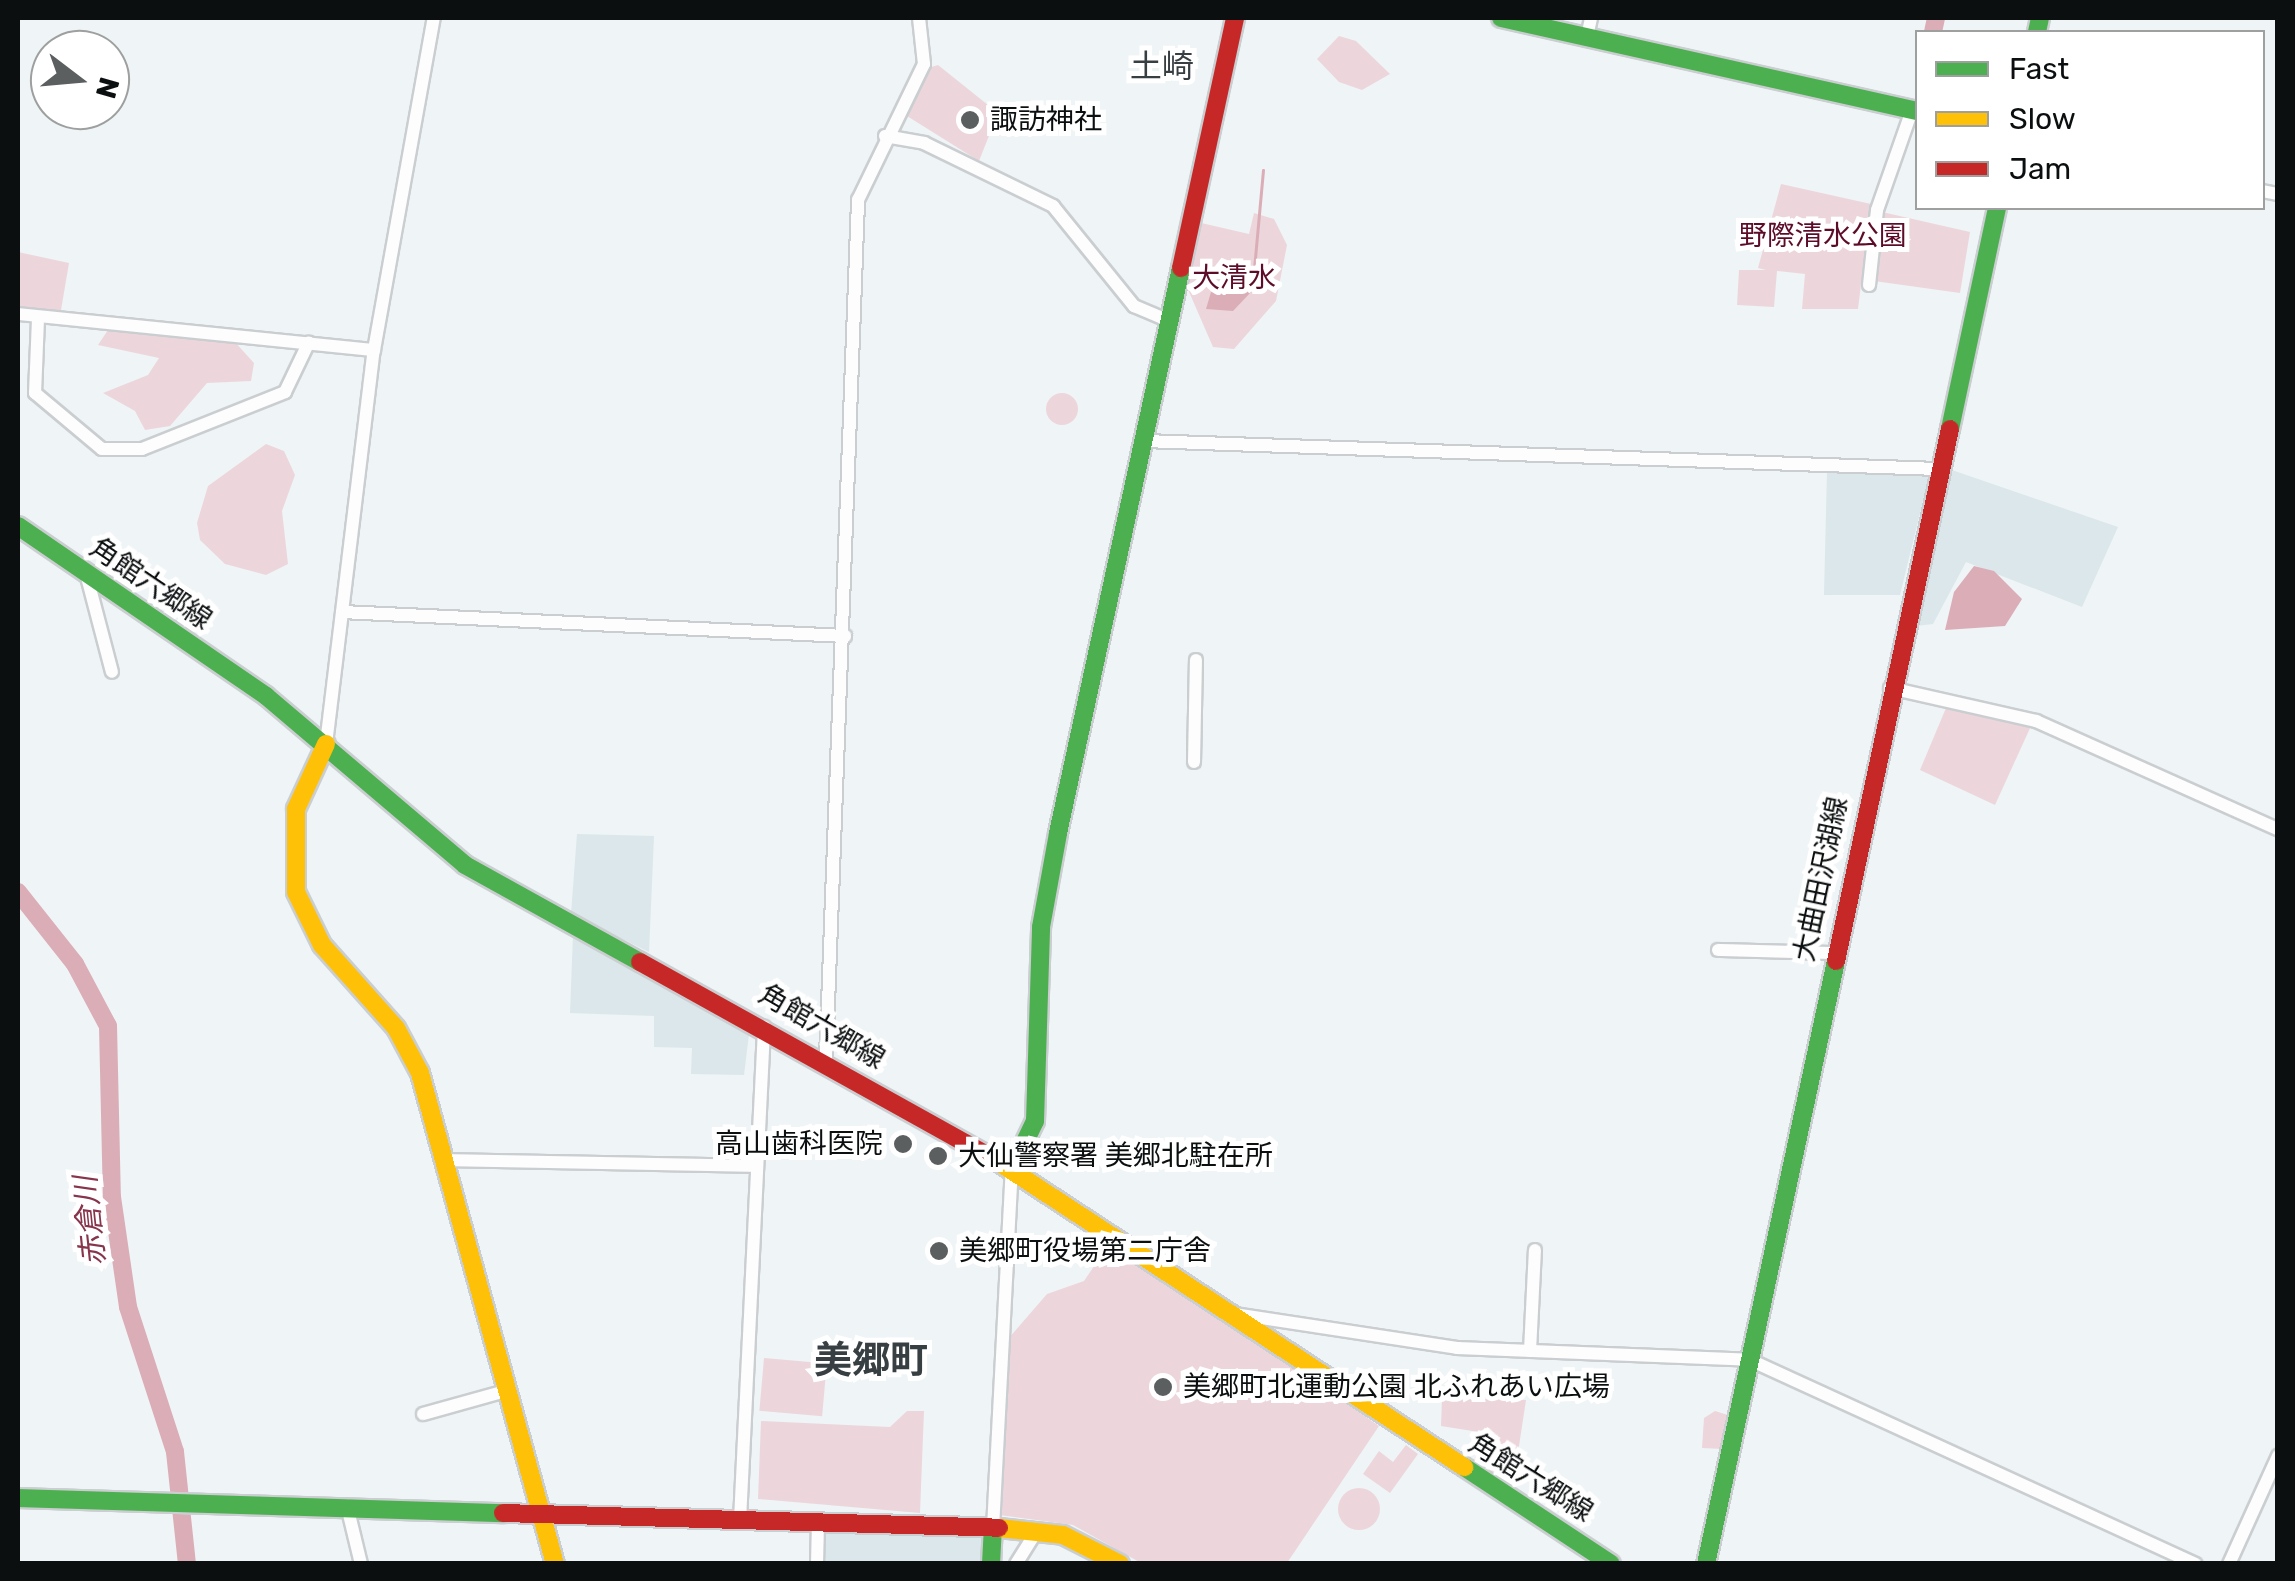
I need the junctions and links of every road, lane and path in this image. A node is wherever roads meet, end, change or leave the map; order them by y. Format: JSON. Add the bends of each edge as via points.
{"nodes":[{"id":1,"x":434,"y":18,"type":"edge"},
{"id":2,"x":919,"y":18,"type":"edge"},
{"id":3,"x":1235,"y":18,"type":"edge"},
{"id":4,"x":1501,"y":18,"type":"edge"},
{"id":5,"x":1591,"y":18,"type":"edge"},
{"id":6,"x":1587,"y":37,"type":"junction"},
{"id":7,"x":1915,"y":110,"type":"edge"},
{"id":8,"x":885,"y":136,"type":"junction"},
{"id":9,"x":1998,"y":210,"type":"edge"},
{"id":10,"x":1869,"y":285,"type":"dead end"},
{"id":11,"x":18,"y":314,"type":"edge"},
{"id":12,"x":38,"y":319,"type":"junction"},
{"id":13,"x":1166,"y":320,"type":"junction"},
{"id":14,"x":309,"y":342,"type":"junction"},
{"id":15,"x":374,"y":350,"type":"junction"},
{"id":16,"x":1144,"y":441,"type":"junction"},
{"id":17,"x":1938,"y":469,"type":"junction"},
{"id":18,"x":18,"y":526,"type":"edge"},
{"id":19,"x":86,"y":573,"type":"junction"},
{"id":20,"x":342,"y":612,"type":"junction"},
{"id":21,"x":844,"y":636,"type":"junction"},
{"id":22,"x":1196,"y":660,"type":"dead end"},
{"id":23,"x":112,"y":672,"type":"dead end"},
{"id":24,"x":1890,"y":688,"type":"junction"},
{"id":25,"x":326,"y":744,"type":"junction"},
{"id":26,"x":1194,"y":762,"type":"dead end"},
{"id":27,"x":2278,"y":829,"type":"edge"},
{"id":28,"x":1718,"y":950,"type":"dead end"},
{"id":29,"x":1834,"y":954,"type":"junction"},
{"id":30,"x":764,"y":1024,"type":"junction"},
{"id":31,"x":826,"y":1058,"type":"junction"},
{"id":32,"x":448,"y":1160,"type":"junction"},
{"id":33,"x":756,"y":1166,"type":"junction"},
{"id":34,"x":1012,"y":1169,"type":"junction"},
{"id":35,"x":1535,"y":1250,"type":"dead end"},
{"id":36,"x":1228,"y":1314,"type":"junction"},
{"id":37,"x":1530,"y":1352,"type":"junction"},
{"id":38,"x":1750,"y":1360,"type":"junction"},
{"id":39,"x":509,"y":1390,"type":"junction"},
{"id":40,"x":424,"y":1414,"type":"dead end"},
{"id":41,"x":2278,"y":1456,"type":"edge"},
{"id":42,"x":18,"y":1498,"type":"edge"},
{"id":43,"x":347,"y":1506,"type":"junction"},
{"id":44,"x":542,"y":1512,"type":"junction"},
{"id":45,"x":740,"y":1520,"type":"junction"},
{"id":46,"x":818,"y":1523,"type":"junction"},
{"id":47,"x":992,"y":1528,"type":"junction"},
{"id":48,"x":1038,"y":1530,"type":"junction"},
{"id":49,"x":362,"y":1564,"type":"edge"},
{"id":50,"x":554,"y":1564,"type":"edge"},
{"id":51,"x":817,"y":1564,"type":"edge"},
{"id":52,"x":991,"y":1564,"type":"edge"},
{"id":53,"x":1016,"y":1564,"type":"edge"},
{"id":54,"x":1120,"y":1564,"type":"edge"},
{"id":55,"x":1611,"y":1564,"type":"edge"},
{"id":56,"x":1706,"y":1564,"type":"edge"},
{"id":57,"x":2195,"y":1564,"type":"edge"},
{"id":58,"x":2229,"y":1564,"type":"edge"}],
"edges":[{"from":1,"to":15,"type":"street"},
{"from":2,"to":8,"type":"street","via":[[924,64]]},
{"from":3,"to":13,"type":"street"},
{"from":4,"to":6,"type":"street"},
{"from":5,"to":6,"type":"street"},
{"from":6,"to":7,"type":"street"},
{"from":7,"to":10,"type":"street","via":[[1877,210]]},
{"from":8,"to":13,"type":"street","via":[[924,143],[1053,206],[1134,306]]},
{"from":8,"to":21,"type":"street","via":[[858,200]]},
{"from":9,"to":17,"type":"street","name":"大曲田沢湖線"},
{"from":11,"to":12,"type":"street"},
{"from":12,"to":14,"type":"street"},
{"from":12,"to":14,"type":"street","via":[[35,393],[102,450],[142,449],[285,392]]},
{"from":13,"to":16,"type":"street"},
{"from":14,"to":15,"type":"street"},
{"from":15,"to":20,"type":"street"},
{"from":16,"to":17,"type":"street"},
{"from":16,"to":34,"type":"street","via":[[1048,890],[1034,1122]]},
{"from":17,"to":24,"type":"street","name":"大曲田沢湖線"},
{"from":18,"to":19,"type":"street","name":"角館六郷線"},
{"from":19,"to":23,"type":"street"},
{"from":19,"to":25,"type":"street","name":"角館六郷線"},
{"from":20,"to":21,"type":"street"},
{"from":20,"to":25,"type":"street"},
{"from":21,"to":31,"type":"street"},
{"from":22,"to":26,"type":"street"},
{"from":24,"to":27,"type":"street","via":[[2036,721]]},
{"from":24,"to":29,"type":"street","name":"大曲田沢湖線"},
{"from":25,"to":30,"type":"street","name":"角館六郷線","via":[[506,892]]},
{"from":25,"to":32,"type":"street","via":[[296,810],[296,892],[322,945],[409,1049]]},
{"from":28,"to":29,"type":"street"},
{"from":29,"to":38,"type":"street","name":"大曲田沢湖線"},
{"from":30,"to":31,"type":"street","name":"角館六郷線"},
{"from":30,"to":33,"type":"street"},
{"from":31,"to":34,"type":"street","name":"角館六郷線"},
{"from":32,"to":33,"type":"street"},
{"from":32,"to":39,"type":"street"},
{"from":33,"to":45,"type":"street"},
{"from":34,"to":36,"type":"street","name":"角館六郷線"},
{"from":34,"to":47,"type":"street"},
{"from":35,"to":37,"type":"street"},
{"from":36,"to":37,"type":"street"},
{"from":36,"to":55,"type":"street","name":"角館六郷線"},
{"from":37,"to":38,"type":"street"},
{"from":38,"to":56,"type":"street","name":"大曲田沢湖線"},
{"from":38,"to":57,"type":"street"},
{"from":39,"to":40,"type":"street"},
{"from":39,"to":44,"type":"street"},
{"from":41,"to":58,"type":"street"},
{"from":42,"to":43,"type":"street"},
{"from":43,"to":44,"type":"street"},
{"from":43,"to":49,"type":"street"},
{"from":44,"to":45,"type":"street"},
{"from":44,"to":50,"type":"street"},
{"from":45,"to":46,"type":"street"},
{"from":46,"to":47,"type":"street"},
{"from":46,"to":51,"type":"street"},
{"from":47,"to":48,"type":"street"},
{"from":47,"to":52,"type":"street"},
{"from":48,"to":53,"type":"street"},
{"from":48,"to":54,"type":"street"}]}
